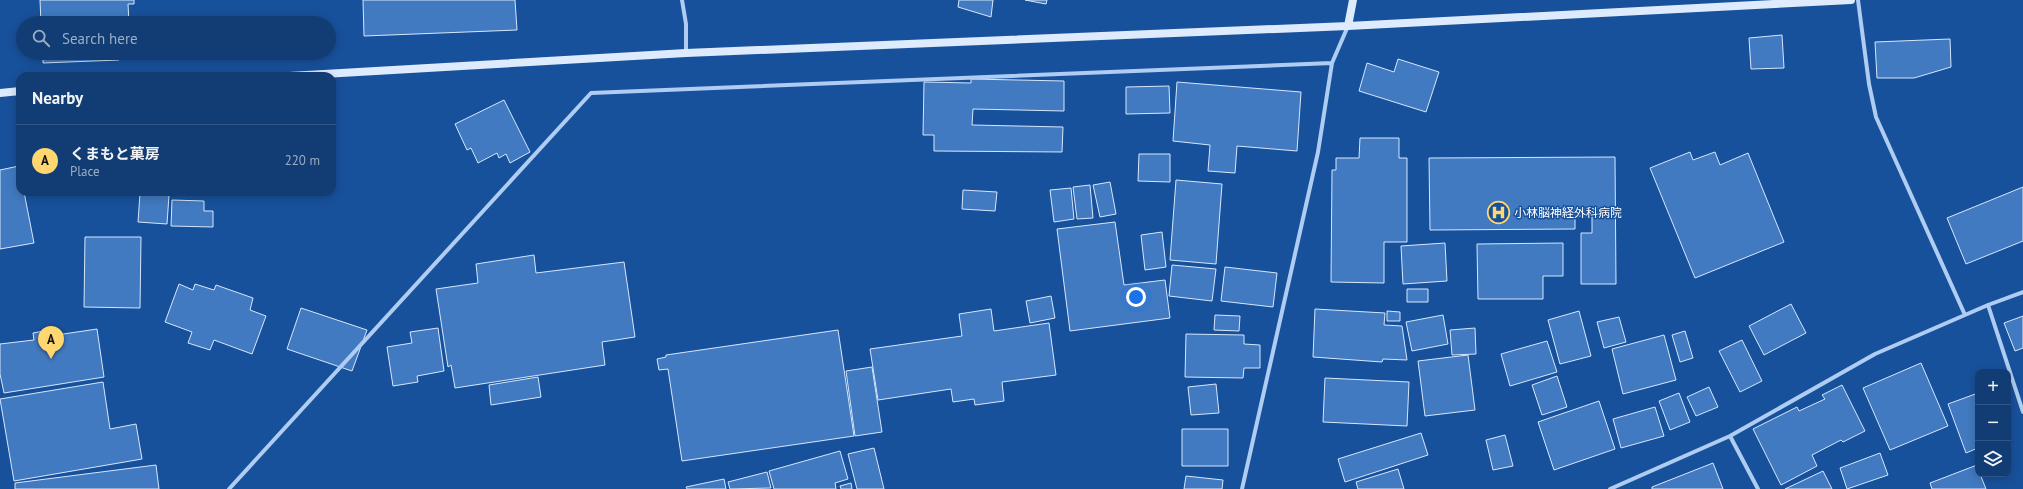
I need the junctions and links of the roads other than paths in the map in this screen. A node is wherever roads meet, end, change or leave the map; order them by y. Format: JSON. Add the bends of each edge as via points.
{"nodes":[{"id":1,"x":682,"y":0,"type":"edge"},
{"id":2,"x":1353,"y":0,"type":"edge"},
{"id":3,"x":1851,"y":0,"type":"edge"},
{"id":4,"x":1858,"y":0,"type":"edge"},
{"id":5,"x":1348,"y":26,"type":"junction"},
{"id":6,"x":686,"y":53,"type":"junction"},
{"id":7,"x":1332,"y":64,"type":"junction"},
{"id":8,"x":336,"y":73,"type":"edge"},
{"id":9,"x":16,"y":92,"type":"edge"},
{"id":10,"x":0,"y":93,"type":"edge"},
{"id":11,"x":2023,"y":292,"type":"edge"},
{"id":12,"x":1988,"y":305,"type":"junction"},
{"id":13,"x":1965,"y":315,"type":"junction"},
{"id":14,"x":2023,"y":412,"type":"edge"},
{"id":15,"x":1730,"y":436,"type":"junction"},
{"id":16,"x":229,"y":489,"type":"edge"},
{"id":17,"x":1242,"y":489,"type":"edge"},
{"id":18,"x":1610,"y":489,"type":"edge"},
{"id":19,"x":1758,"y":489,"type":"edge"}],
"edges":[{"from":1,"to":6,"type":"street","via":[[686,24]]},
{"from":2,"to":5,"type":"street"},
{"from":3,"to":5,"type":"street"},
{"from":4,"to":13,"type":"street","via":[[1876,117]]},
{"from":5,"to":6,"type":"street"},
{"from":5,"to":7,"type":"street"},
{"from":6,"to":8,"type":"street"},
{"from":7,"to":16,"type":"street","via":[[591,93]]},
{"from":7,"to":17,"type":"street","via":[[1318,152]]},
{"from":9,"to":10,"type":"street"},
{"from":11,"to":12,"type":"street"},
{"from":12,"to":13,"type":"street"},
{"from":12,"to":14,"type":"street"},
{"from":13,"to":15,"type":"street","via":[[1875,354]]},
{"from":15,"to":18,"type":"street"},
{"from":15,"to":19,"type":"street"}]}
